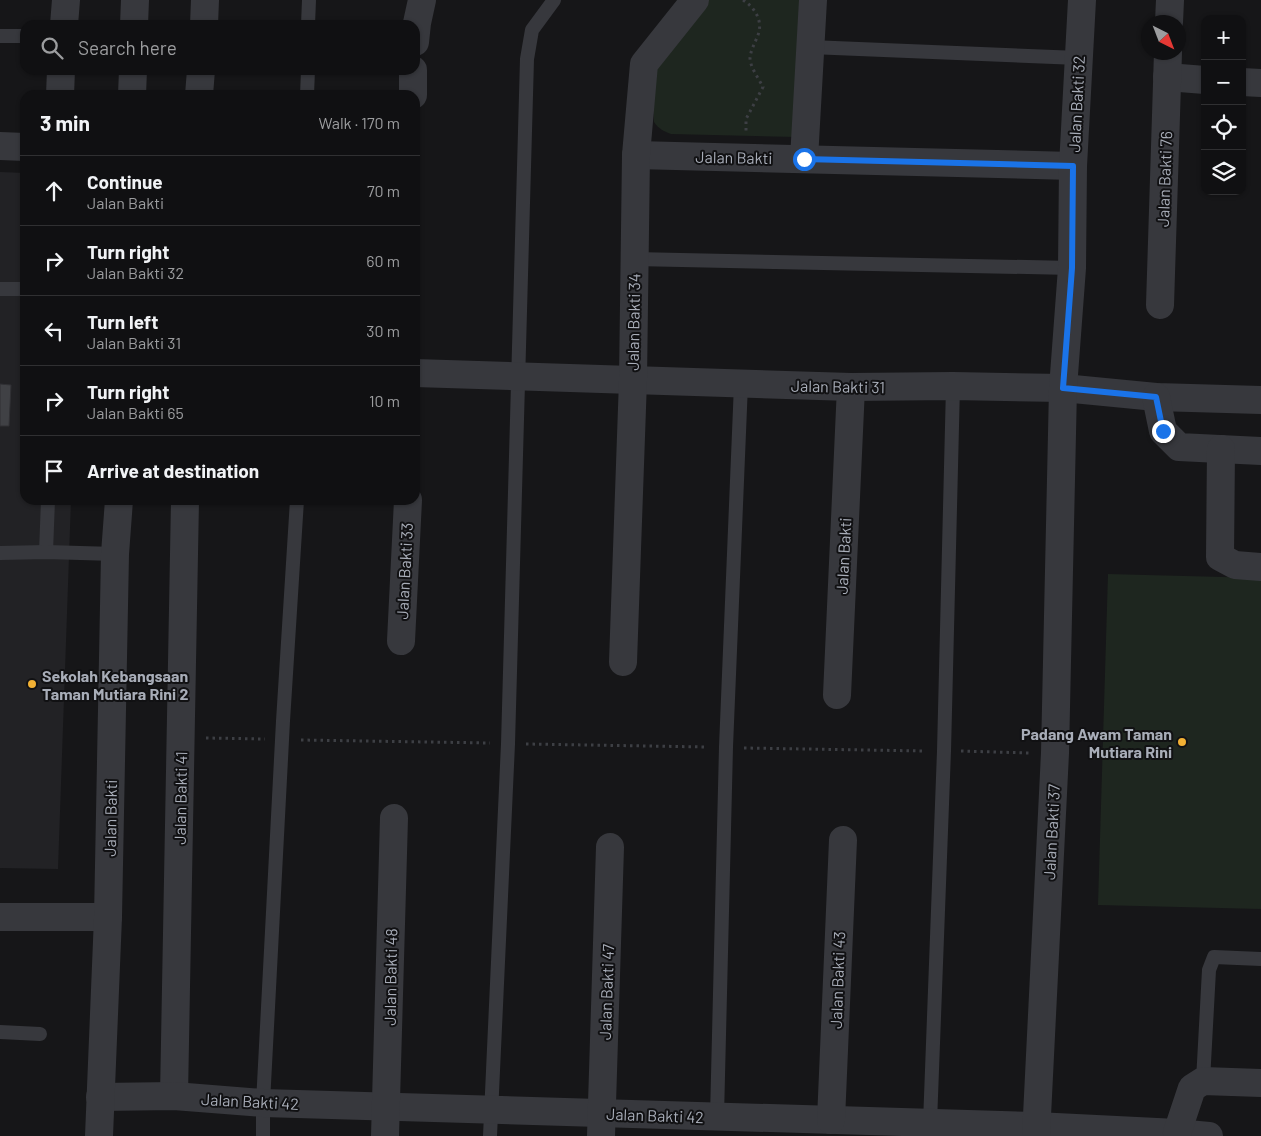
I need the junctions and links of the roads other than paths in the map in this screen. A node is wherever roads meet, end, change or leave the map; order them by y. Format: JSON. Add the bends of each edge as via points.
{"nodes":[{"id":1,"x":66,"y":0,"type":"edge"},
{"id":2,"x":135,"y":0,"type":"edge"},
{"id":3,"x":205,"y":0,"type":"edge"},
{"id":4,"x":309,"y":0,"type":"edge"},
{"id":5,"x":422,"y":0,"type":"edge"},
{"id":6,"x":554,"y":0,"type":"edge"},
{"id":7,"x":695,"y":0,"type":"edge"},
{"id":8,"x":813,"y":0,"type":"edge"},
{"id":9,"x":1082,"y":0,"type":"edge"},
{"id":10,"x":1170,"y":0,"type":"edge"},
{"id":11,"x":1169,"y":15,"type":"edge"},
{"id":12,"x":64,"y":20,"type":"edge"},
{"id":13,"x":134,"y":20,"type":"edge"},
{"id":14,"x":204,"y":20,"type":"edge"},
{"id":15,"x":308,"y":20,"type":"edge"},
{"id":16,"x":418,"y":20,"type":"edge"},
{"id":17,"x":0,"y":36,"type":"edge"},
{"id":18,"x":20,"y":36,"type":"edge"},
{"id":19,"x":810,"y":47,"type":"junction"},
{"id":20,"x":1079,"y":58,"type":"junction"},
{"id":21,"x":1168,"y":65,"type":"edge"},
{"id":22,"x":61,"y":75,"type":"edge"},
{"id":23,"x":133,"y":75,"type":"edge"},
{"id":24,"x":201,"y":75,"type":"edge"},
{"id":25,"x":308,"y":75,"type":"edge"},
{"id":26,"x":413,"y":75,"type":"edge"},
{"id":27,"x":1201,"y":78,"type":"edge"},
{"id":28,"x":1246,"y":82,"type":"edge"},
{"id":29,"x":1261,"y":83,"type":"edge"},
{"id":30,"x":60,"y":90,"type":"edge"},
{"id":31,"x":132,"y":90,"type":"edge"},
{"id":32,"x":199,"y":90,"type":"edge"},
{"id":33,"x":308,"y":90,"type":"edge"},
{"id":34,"x":413,"y":90,"type":"edge"},
{"id":35,"x":0,"y":146,"type":"edge"},
{"id":36,"x":20,"y":147,"type":"edge"},
{"id":37,"x":636,"y":155,"type":"junction"},
{"id":38,"x":804,"y":159,"type":"junction"},
{"id":39,"x":1073,"y":166,"type":"junction"},
{"id":40,"x":634,"y":259,"type":"junction"},
{"id":41,"x":1072,"y":268,"type":"junction"},
{"id":42,"x":0,"y":289,"type":"edge"},
{"id":43,"x":20,"y":289,"type":"edge"},
{"id":44,"x":1160,"y":305,"type":"dead end"},
{"id":45,"x":420,"y":373,"type":"edge"},
{"id":46,"x":517,"y":377,"type":"junction"},
{"id":47,"x":633,"y":380,"type":"junction"},
{"id":48,"x":741,"y":384,"type":"junction"},
{"id":49,"x":952,"y":386,"type":"junction"},
{"id":50,"x":851,"y":387,"type":"junction"},
{"id":51,"x":1063,"y":388,"type":"junction"},
{"id":52,"x":1156,"y":397,"type":"junction"},
{"id":53,"x":1261,"y":400,"type":"edge"},
{"id":54,"x":1221,"y":449,"type":"junction"},
{"id":55,"x":1261,"y":451,"type":"edge"},
{"id":56,"x":48,"y":505,"type":"edge"},
{"id":57,"x":119,"y":505,"type":"edge"},
{"id":58,"x":185,"y":505,"type":"edge"},
{"id":59,"x":297,"y":505,"type":"edge"},
{"id":60,"x":408,"y":505,"type":"edge"},
{"id":61,"x":46,"y":552,"type":"junction"},
{"id":62,"x":0,"y":554,"type":"edge"},
{"id":63,"x":115,"y":554,"type":"junction"},
{"id":64,"x":1261,"y":567,"type":"edge"},
{"id":65,"x":401,"y":641,"type":"dead end"},
{"id":66,"x":623,"y":662,"type":"dead end"},
{"id":67,"x":837,"y":695,"type":"dead end"},
{"id":68,"x":394,"y":818,"type":"dead end"},
{"id":69,"x":843,"y":840,"type":"dead end"},
{"id":70,"x":610,"y":847,"type":"dead end"},
{"id":71,"x":0,"y":917,"type":"edge"},
{"id":72,"x":108,"y":917,"type":"junction"},
{"id":73,"x":1261,"y":959,"type":"edge"},
{"id":74,"x":0,"y":1032,"type":"edge"},
{"id":75,"x":40,"y":1034,"type":"dead end"},
{"id":76,"x":1203,"y":1081,"type":"junction"},
{"id":77,"x":1261,"y":1083,"type":"edge"},
{"id":78,"x":174,"y":1096,"type":"junction"},
{"id":79,"x":100,"y":1097,"type":"junction"},
{"id":80,"x":263,"y":1103,"type":"junction"},
{"id":81,"x":386,"y":1106,"type":"junction"},
{"id":82,"x":717,"y":1116,"type":"junction"},
{"id":83,"x":831,"y":1120,"type":"junction"},
{"id":84,"x":491,"y":1123,"type":"edge"},
{"id":85,"x":930,"y":1123,"type":"junction"},
{"id":86,"x":602,"y":1125,"type":"edge"},
{"id":87,"x":1036,"y":1131,"type":"edge"},
{"id":88,"x":1177,"y":1133,"type":"junction"},
{"id":89,"x":100,"y":1136,"type":"edge"},
{"id":90,"x":263,"y":1136,"type":"edge"},
{"id":91,"x":385,"y":1136,"type":"edge"},
{"id":92,"x":1209,"y":1136,"type":"edge"}],
"edges":[{"from":1,"to":12,"type":"street"},
{"from":2,"to":13,"type":"street"},
{"from":3,"to":14,"type":"street"},
{"from":4,"to":15,"type":"lane"},
{"from":5,"to":16,"type":"street"},
{"from":6,"to":46,"type":"lane","via":[[532,30],[527,59]]},
{"from":7,"to":37,"type":"street","name":"Jalan Bakti 34","via":[[644,64]]},
{"from":8,"to":19,"type":"street"},
{"from":9,"to":20,"type":"street","name":"Jalan Bakti 32"},
{"from":10,"to":11,"type":"street"},
{"from":17,"to":18,"type":"lane"},
{"from":19,"to":20,"type":"lane"},
{"from":19,"to":38,"type":"street"},
{"from":20,"to":39,"type":"street","name":"Jalan Bakti 32"},
{"from":21,"to":27,"type":"street"},
{"from":21,"to":44,"type":"street","name":"Jalan Bakti 76"},
{"from":22,"to":30,"type":"street"},
{"from":23,"to":31,"type":"street"},
{"from":24,"to":32,"type":"street"},
{"from":25,"to":33,"type":"lane"},
{"from":26,"to":34,"type":"street"},
{"from":28,"to":29,"type":"street"},
{"from":35,"to":36,"type":"street"},
{"from":37,"to":38,"type":"street","name":"Jalan Bakti"},
{"from":37,"to":40,"type":"street","name":"Jalan Bakti 34"},
{"from":38,"to":39,"type":"street","name":"Jalan Bakti"},
{"from":39,"to":41,"type":"street","name":"Jalan Bakti 32"},
{"from":40,"to":41,"type":"lane"},
{"from":40,"to":47,"type":"street","name":"Jalan Bakti 34"},
{"from":41,"to":51,"type":"street","name":"Jalan Bakti 32"},
{"from":42,"to":43,"type":"lane"},
{"from":45,"to":46,"type":"street","name":"Jalan Bakti 31"},
{"from":46,"to":47,"type":"street","name":"Jalan Bakti 31"},
{"from":46,"to":84,"type":"lane","via":[[508,744]]},
{"from":47,"to":48,"type":"street","name":"Jalan Bakti 31"},
{"from":47,"to":66,"type":"street","name":"Jalan Bakti 34"},
{"from":48,"to":50,"type":"street","name":"Jalan Bakti 31"},
{"from":48,"to":82,"type":"lane","via":[[726,747]]},
{"from":49,"to":50,"type":"street","name":"Jalan Bakti 31"},
{"from":49,"to":51,"type":"street","name":"Jalan Bakti 31"},
{"from":49,"to":85,"type":"lane","via":[[944,751]]},
{"from":50,"to":67,"type":"street","name":"Jalan Bakti"},
{"from":51,"to":52,"type":"street","name":"Jalan Bakti 31"},
{"from":51,"to":87,"type":"street","name":"Jalan Bakti 37","via":[[1055,753]]},
{"from":52,"to":53,"type":"street","name":"Jalan Bakti 31"},
{"from":52,"to":54,"type":"street","via":[[1163,431],[1180,447]]},
{"from":54,"to":55,"type":"street"},
{"from":54,"to":64,"type":"street","via":[[1220,557],[1235,565]]},
{"from":56,"to":61,"type":"lane"},
{"from":57,"to":63,"type":"street","name":"Jalan Bakti"},
{"from":58,"to":78,"type":"street","name":"Jalan Bakti 41"},
{"from":59,"to":80,"type":"lane"},
{"from":60,"to":65,"type":"street","name":"Jalan Bakti 33"},
{"from":61,"to":62,"type":"lane"},
{"from":61,"to":63,"type":"lane"},
{"from":63,"to":72,"type":"street","name":"Jalan Bakti"},
{"from":68,"to":81,"type":"street","name":"Jalan Bakti 48"},
{"from":69,"to":83,"type":"street","name":"Jalan Bakti 43"},
{"from":70,"to":86,"type":"street","name":"Jalan Bakti 47"},
{"from":71,"to":72,"type":"street"},
{"from":72,"to":79,"type":"street","name":"Jalan Bakti"},
{"from":73,"to":76,"type":"lane","via":[[1214,957],[1209,970]]},
{"from":74,"to":75,"type":"lane"},
{"from":76,"to":77,"type":"street"},
{"from":76,"to":88,"type":"street","via":[[1192,1088]]},
{"from":78,"to":79,"type":"street","name":"Jalan Bakti 42"},
{"from":78,"to":80,"type":"street","name":"Jalan Bakti 42"},
{"from":79,"to":89,"type":"street","name":"Jalan Bakti"},
{"from":80,"to":81,"type":"street","name":"Jalan Bakti 42"},
{"from":80,"to":90,"type":"lane"},
{"from":81,"to":84,"type":"street","name":"Jalan Bakti 42"},
{"from":81,"to":91,"type":"street","name":"Jalan Bakti 48"},
{"from":82,"to":83,"type":"street","name":"Jalan Bakti 42"},
{"from":82,"to":86,"type":"street","name":"Jalan Bakti 42"},
{"from":83,"to":85,"type":"street","name":"Jalan Bakti 42"},
{"from":84,"to":86,"type":"street","name":"Jalan Bakti 42"},
{"from":85,"to":87,"type":"street","name":"Jalan Bakti 42"},
{"from":87,"to":88,"type":"street","name":"Jalan Bakti 42"},
{"from":88,"to":92,"type":"street","name":"Jalan Bakti 42"}]}
